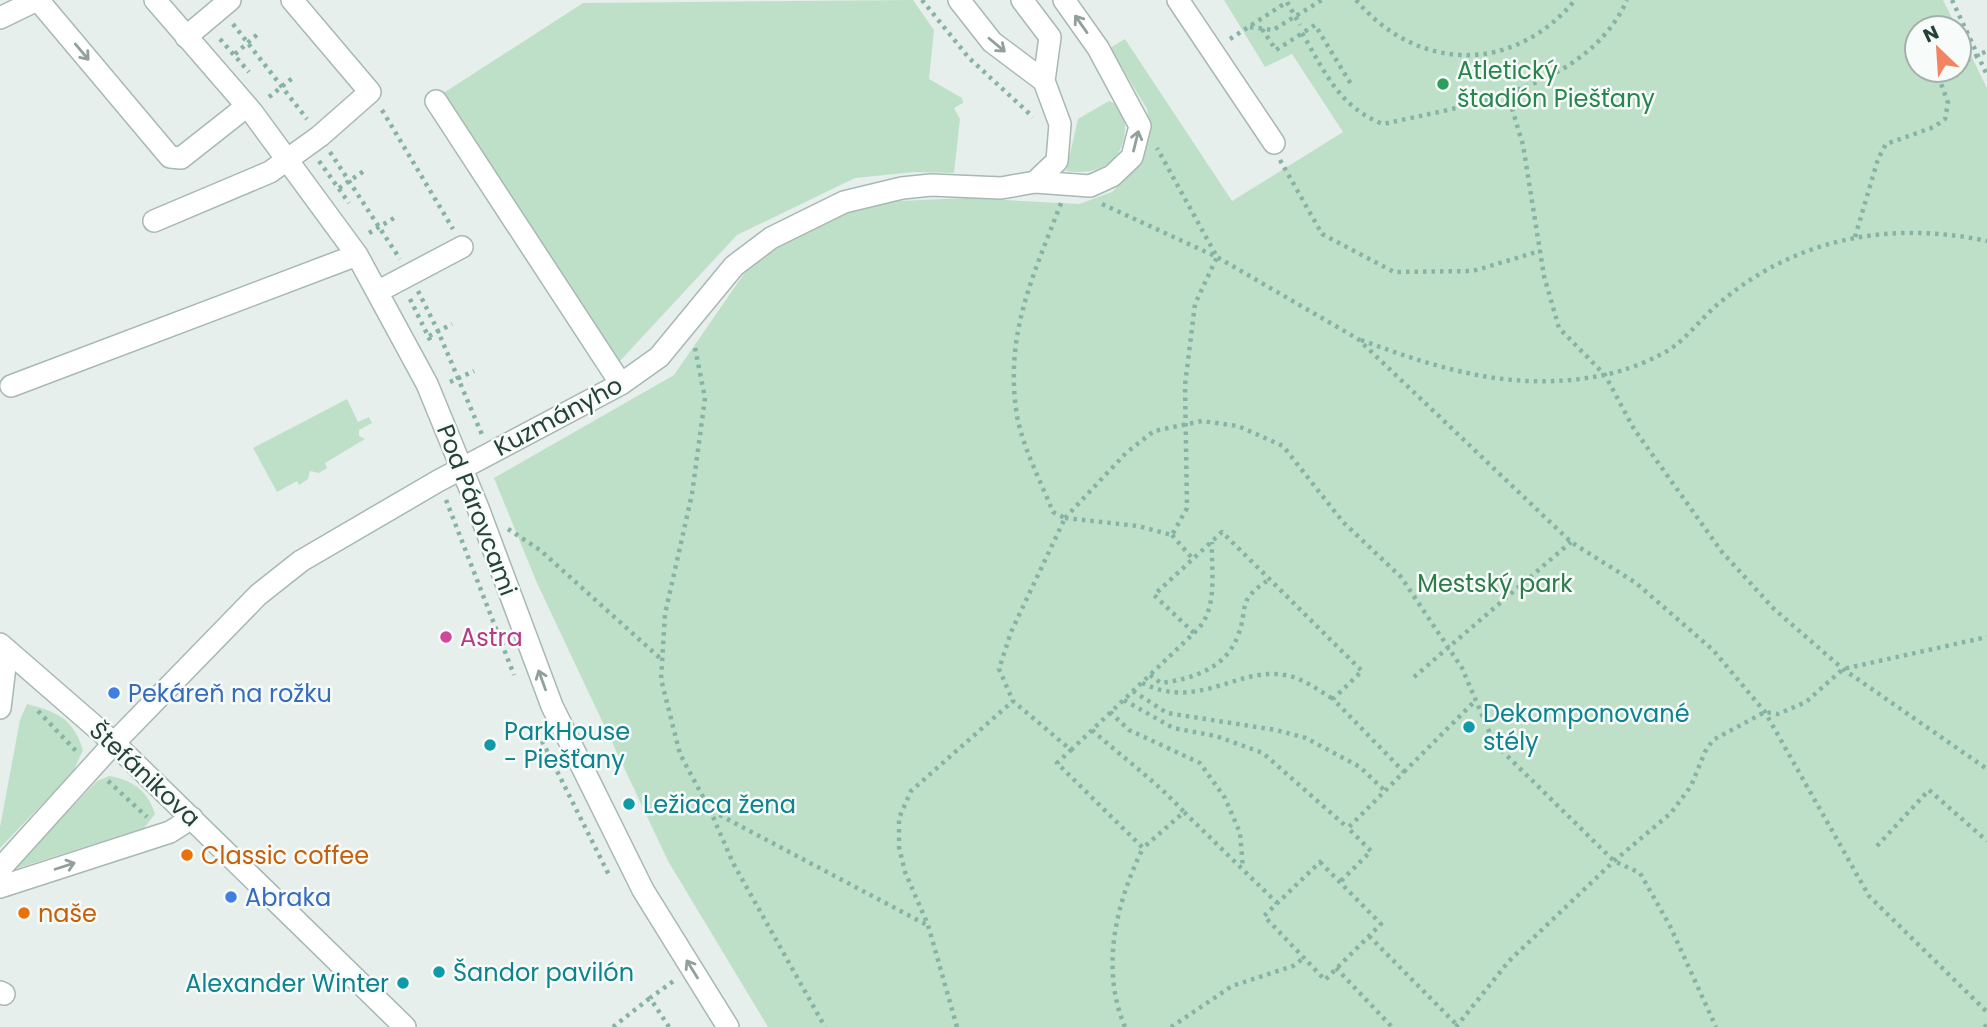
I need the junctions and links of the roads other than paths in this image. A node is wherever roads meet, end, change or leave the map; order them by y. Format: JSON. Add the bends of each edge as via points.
{"nodes":[{"id":1,"x":37,"y":0,"type":"edge"},
{"id":2,"x":155,"y":0,"type":"edge"},
{"id":3,"x":292,"y":0,"type":"edge"},
{"id":4,"x":959,"y":0,"type":"edge"},
{"id":5,"x":1022,"y":0,"type":"edge"},
{"id":6,"x":1064,"y":0,"type":"edge"},
{"id":7,"x":1178,"y":0,"type":"edge"},
{"id":8,"x":225,"y":4,"type":"edge"},
{"id":9,"x":0,"y":18,"type":"edge"},
{"id":10,"x":186,"y":37,"type":"junction"},
{"id":11,"x":1044,"y":81,"type":"junction"},
{"id":12,"x":436,"y":101,"type":"dead end"},
{"id":13,"x":247,"y":106,"type":"junction"},
{"id":14,"x":1274,"y":143,"type":"road end"},
{"id":15,"x":288,"y":161,"type":"junction"},
{"id":16,"x":1034,"y":182,"type":"junction"},
{"id":17,"x":154,"y":221,"type":"dead end"},
{"id":18,"x":462,"y":247,"type":"road end"},
{"id":19,"x":357,"y":255,"type":"junction"},
{"id":20,"x":377,"y":292,"type":"junction"},
{"id":21,"x":621,"y":384,"type":"junction"},
{"id":22,"x":11,"y":386,"type":"dead end"},
{"id":23,"x":470,"y":462,"type":"junction"},
{"id":24,"x":4,"y":647,"type":"edge"},
{"id":25,"x":0,"y":708,"type":"edge"},
{"id":26,"x":114,"y":743,"type":"junction"},
{"id":27,"x":191,"y":818,"type":"junction"},
{"id":28,"x":0,"y":869,"type":"edge"},
{"id":29,"x":0,"y":887,"type":"edge"},
{"id":30,"x":405,"y":1027,"type":"edge"},
{"id":31,"x":727,"y":1027,"type":"edge"}],
"edges":[{"from":1,"to":9,"type":"street"},
{"from":1,"to":13,"type":"street","one_way":true,"via":[[170,158],[181,158]]},
{"from":2,"to":10,"type":"street","name":"Pod Párovcami"},
{"from":3,"to":15,"type":"street","via":[[370,92]]},
{"from":4,"to":11,"type":"street","one_way":true,"via":[[992,42]]},
{"from":5,"to":11,"type":"street","via":[[1050,37]]},
{"from":16,"to":6,"type":"street","name":"Kuzmányho","one_way":true,"via":[[1064,196],[1112,176],[1132,157],[1140,127],[1098,48]]},
{"from":7,"to":14,"type":"street"},
{"from":8,"to":10,"type":"street"},
{"from":10,"to":13,"type":"street","name":"Pod Párovcami"},
{"from":11,"to":16,"type":"street","via":[[1060,124],[1057,161]]},
{"from":12,"to":21,"type":"street"},
{"from":13,"to":15,"type":"street","name":"Pod Párovcami"},
{"from":15,"to":17,"type":"street"},
{"from":15,"to":19,"type":"street","name":"Pod Párovcami"},
{"from":16,"to":21,"type":"street","name":"Kuzmányho","via":[[1000,188],[902,188],[844,202],[771,237],[734,266],[659,356]]},
{"from":18,"to":20,"type":"street"},
{"from":19,"to":20,"type":"street","name":"Pod Párovcami"},
{"from":19,"to":22,"type":"street"},
{"from":20,"to":23,"type":"street","name":"Pod Párovcami"},
{"from":21,"to":23,"type":"street","name":"Kuzmányho"},
{"from":23,"to":26,"type":"street","name":"Kuzmányho","via":[[290,569],[258,595]]},
{"from":31,"to":23,"type":"street","name":"Pod Párovcami","one_way":true,"via":[[643,890],[552,706]]},
{"from":24,"to":25,"type":"street"},
{"from":24,"to":26,"type":"street","name":"Štefánikova"},
{"from":26,"to":27,"type":"street","name":"Štefánikova"},
{"from":26,"to":28,"type":"street","name":"Kuzmányho"},
{"from":29,"to":27,"type":"street","one_way":true,"via":[[170,832]]},
{"from":27,"to":30,"type":"street","name":"Štefánikova"}]}
